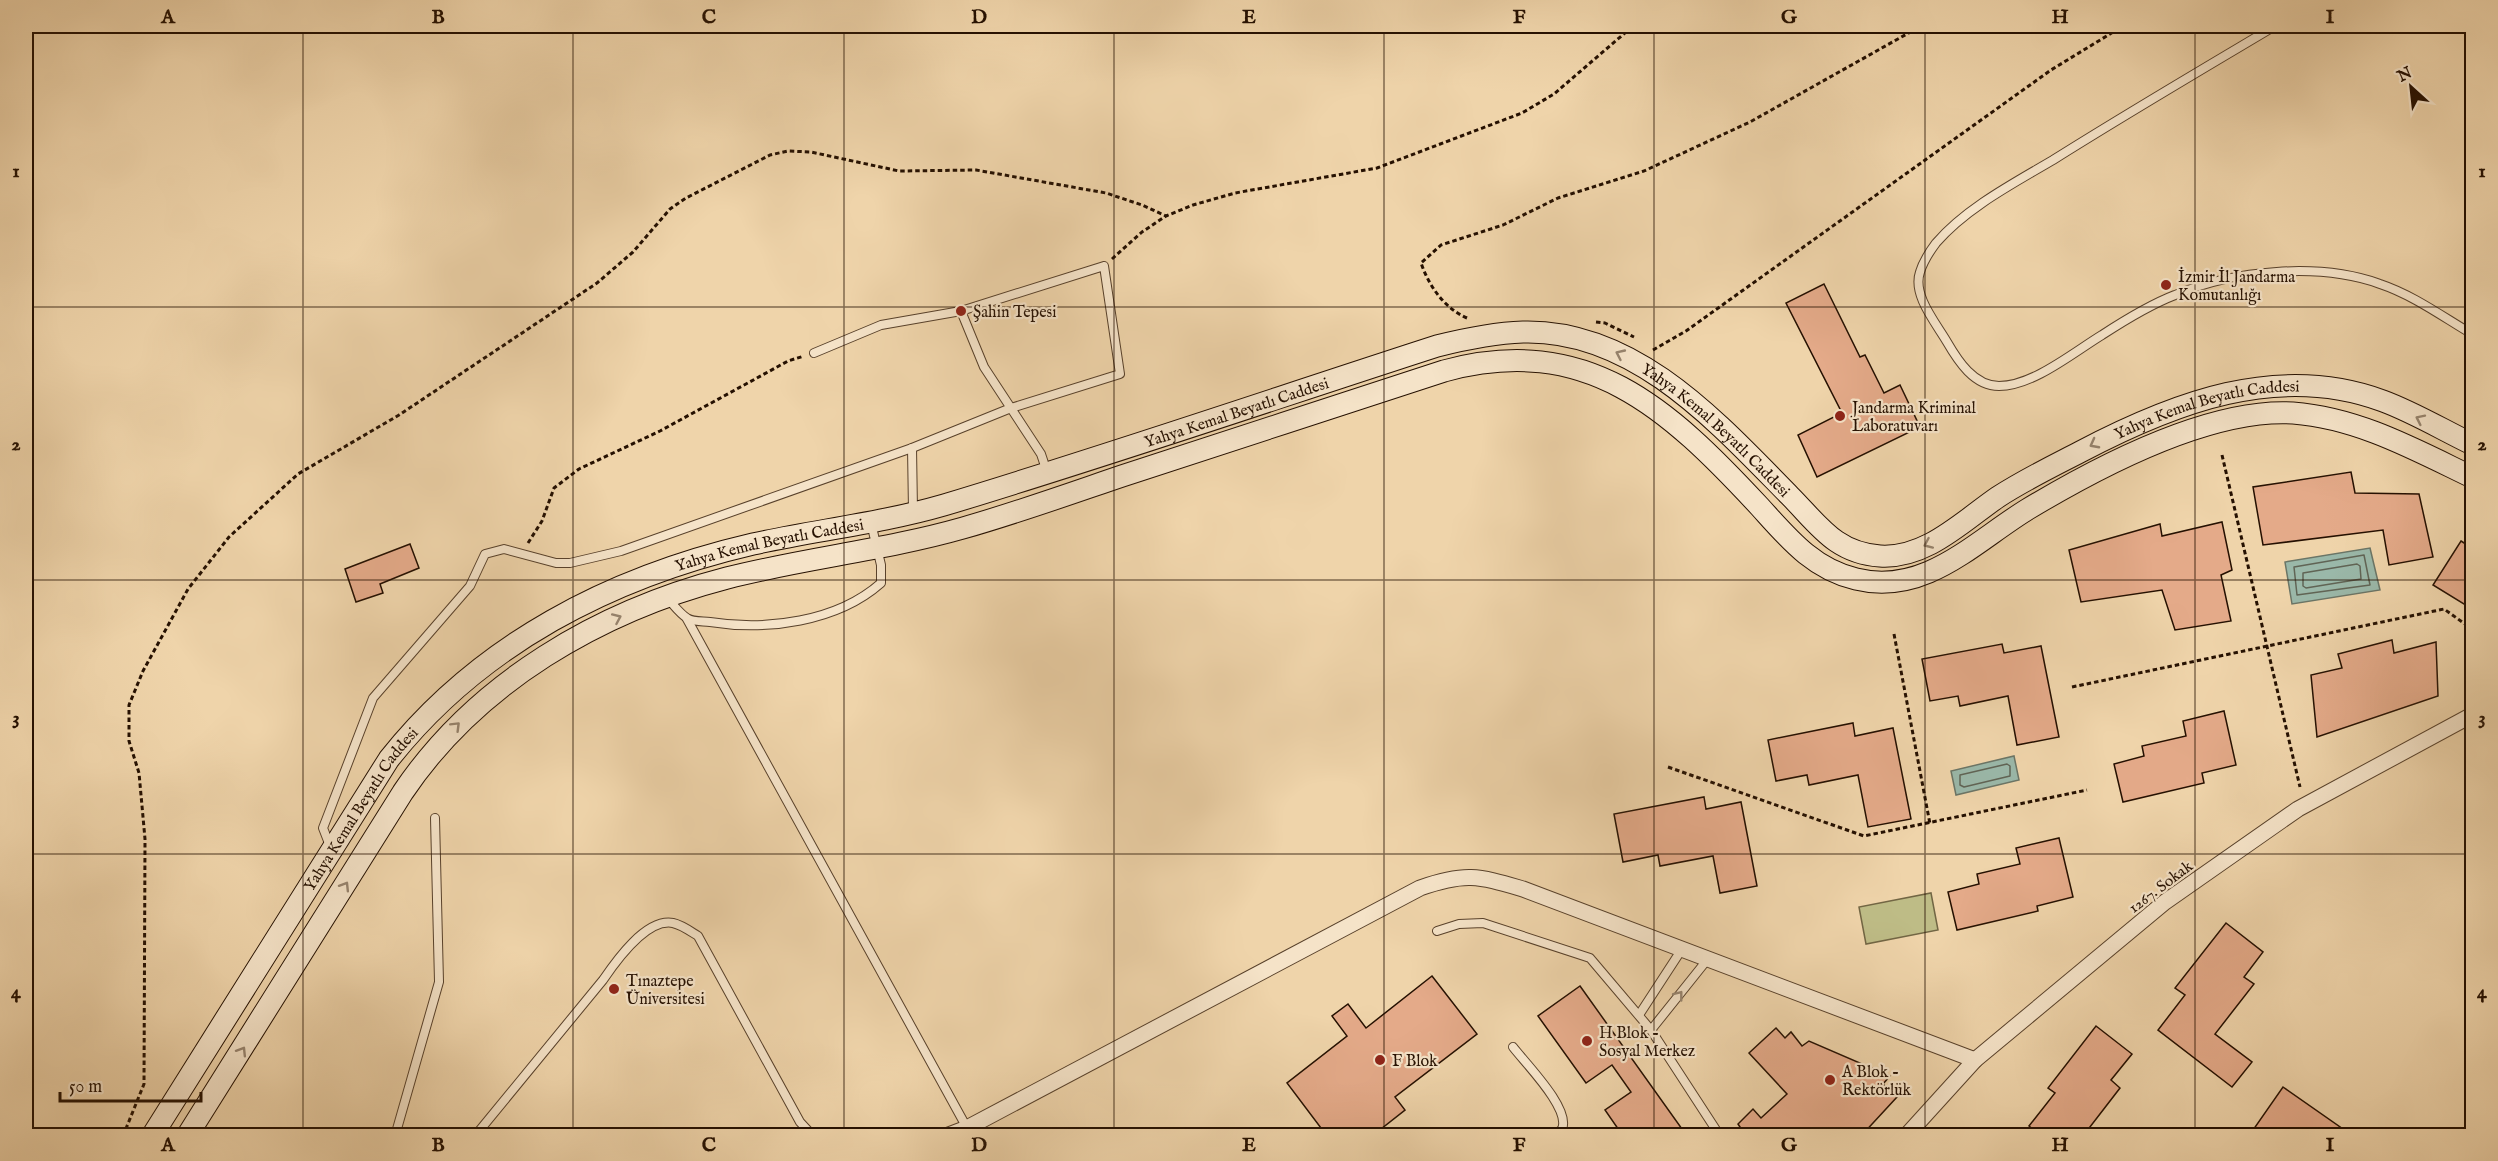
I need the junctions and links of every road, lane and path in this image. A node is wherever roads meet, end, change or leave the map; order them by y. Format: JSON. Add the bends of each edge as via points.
{"nodes":[{"id":1,"x":1633,"y":26,"type":"edge"},
{"id":2,"x":1921,"y":26,"type":"edge"},
{"id":3,"x":2123,"y":26,"type":"edge"},
{"id":4,"x":2275,"y":26,"type":"edge"},
{"id":5,"x":1166,"y":216,"type":"junction"},
{"id":6,"x":1104,"y":266,"type":"junction"},
{"id":7,"x":961,"y":311,"type":"junction"},
{"id":8,"x":1469,"y":319,"type":"dead end"},
{"id":9,"x":1594,"y":322,"type":"dead end"},
{"id":10,"x":2472,"y":334,"type":"edge"},
{"id":11,"x":1637,"y":339,"type":"dead end"},
{"id":12,"x":1646,"y":344,"type":"dead end"},
{"id":13,"x":1655,"y":349,"type":"junction"},
{"id":14,"x":814,"y":353,"type":"joint"},
{"id":15,"x":1624,"y":356,"type":"junction"},
{"id":16,"x":1011,"y":408,"type":"junction"},
{"id":17,"x":2472,"y":444,"type":"edge"},
{"id":18,"x":912,"y":448,"type":"junction"},
{"id":19,"x":2222,"y":455,"type":"dead end"},
{"id":20,"x":1098,"y":456,"type":"junction"},
{"id":21,"x":1047,"y":474,"type":"junction"},
{"id":22,"x":2472,"y":477,"type":"edge"},
{"id":23,"x":1108,"y":481,"type":"junction"},
{"id":24,"x":914,"y":514,"type":"junction"},
{"id":25,"x":871,"y":522,"type":"junction"},
{"id":26,"x":876,"y":548,"type":"junction"},
{"id":27,"x":522,"y":553,"type":"junction"},
{"id":28,"x":666,"y":597,"type":"junction"},
{"id":29,"x":687,"y":619,"type":"junction"},
{"id":30,"x":2472,"y":629,"type":"edge"},
{"id":31,"x":1894,"y":634,"type":"dead end"},
{"id":32,"x":2265,"y":645,"type":"junction"},
{"id":33,"x":2072,"y":687,"type":"dead end"},
{"id":34,"x":2472,"y":715,"type":"edge"},
{"id":35,"x":1668,"y":766,"type":"dead end"},
{"id":36,"x":2300,"y":787,"type":"dead end"},
{"id":37,"x":2087,"y":790,"type":"dead end"},
{"id":38,"x":435,"y":818,"type":"dead end"},
{"id":39,"x":1930,"y":824,"type":"junction"},
{"id":40,"x":332,"y":850,"type":"junction"},
{"id":41,"x":1437,"y":932,"type":"dead end"},
{"id":42,"x":1682,"y":950,"type":"junction"},
{"id":43,"x":1707,"y":960,"type":"junction"},
{"id":44,"x":1639,"y":1015,"type":"junction"},
{"id":45,"x":1651,"y":1030,"type":"junction"},
{"id":46,"x":1513,"y":1047,"type":"dead end"},
{"id":47,"x":1975,"y":1060,"type":"junction"},
{"id":48,"x":967,"y":1128,"type":"junction"},
{"id":49,"x":123,"y":1136,"type":"edge"},
{"id":50,"x":152,"y":1136,"type":"edge"},
{"id":51,"x":187,"y":1136,"type":"edge"},
{"id":52,"x":395,"y":1136,"type":"edge"},
{"id":53,"x":475,"y":1136,"type":"edge"},
{"id":54,"x":813,"y":1136,"type":"edge"},
{"id":55,"x":945,"y":1136,"type":"edge"},
{"id":56,"x":1554,"y":1136,"type":"edge"},
{"id":57,"x":1720,"y":1136,"type":"edge"},
{"id":58,"x":1906,"y":1136,"type":"edge"}],
"edges":[{"from":1,"to":5,"type":"path","via":[[1554,94],[1522,113],[1377,168],[1235,193]]},
{"from":2,"to":8,"type":"path","via":[[1750,122],[1687,152],[1644,171],[1558,198],[1503,225],[1441,245],[1421,263],[1427,281],[1454,312]]},
{"from":3,"to":13,"type":"path","via":[[2051,70],[1696,324]]},
{"from":4,"to":10,"type":"lane","via":[[2027,176],[1969,214],[1937,242],[1918,274],[1920,295],[1960,365],[1978,379],[1998,386],[2019,382],[2054,366],[2173,295],[2204,284],[2275,272],[2310,272],[2379,283]]},
{"from":5,"to":6,"type":"path"},
{"from":5,"to":49,"type":"path","via":[[1106,193],[1027,178],[976,170],[899,171],[811,152],[788,151],[750,163],[686,198],[670,209],[633,252],[597,283],[399,415],[298,474],[229,537],[188,589],[143,670],[129,705],[129,741],[139,773],[145,839],[144,1084]]},
{"from":6,"to":7,"type":"lane"},
{"from":6,"to":16,"type":"lane","via":[[1120,374]]},
{"from":7,"to":14,"type":"lane","via":[[881,325]]},
{"from":7,"to":16,"type":"lane","via":[[984,367]]},
{"from":9,"to":11,"type":"path","via":[[1605,323]]},
{"from":12,"to":13,"type":"path"},
{"from":13,"to":15,"type":"path"},
{"from":14,"to":27,"type":"path","via":[[788,361],[670,426],[579,470],[554,488],[542,522]]},
{"from":17,"to":15,"type":"main road","name":"Yahya Kemal Beyatlı Caddesi","one_way":true,"via":[[2383,401],[2356,394],[2303,386],[2249,387],[2186,404],[2136,424],[2022,482],[1940,539],[1923,547],[1880,556],[1861,552],[1824,534],[1720,426],[1663,379]]},
{"from":15,"to":20,"type":"main road","name":"Yahya Kemal Beyatlı Caddesi","one_way":true,"via":[[1580,339],[1554,334],[1526,332],[1464,339]]},
{"from":16,"to":18,"type":"lane"},
{"from":16,"to":21,"type":"lane","via":[[1041,454]]},
{"from":18,"to":24,"type":"lane"},
{"from":18,"to":27,"type":"lane","via":[[621,551],[570,563]]},
{"from":19,"to":32,"type":"path"},
{"from":20,"to":21,"type":"main road","name":"Yahya Kemal Beyatlı Caddesi"},
{"from":20,"to":23,"type":"main road"},
{"from":21,"to":24,"type":"main road","name":"Yahya Kemal Beyatlı Caddesi"},
{"from":22,"to":23,"type":"main road","name":"Yahya Kemal Beyatlı Caddesi","via":[[2358,425],[2292,413],[2248,414],[2184,432],[2080,480],[2026,510],[1941,568],[1898,581],[1858,579],[1833,572],[1793,545],[1705,450],[1635,395],[1572,366],[1522,360],[1444,371]]},
{"from":23,"to":26,"type":"main road","name":"Yahya Kemal Beyatlı Caddesi","via":[[966,528]]},
{"from":24,"to":25,"type":"main road","name":"Yahya Kemal Beyatlı Caddesi"},
{"from":25,"to":26,"type":"lane"},
{"from":25,"to":40,"type":"main road","name":"Yahya Kemal Beyatlı Caddesi","via":[[756,544],[671,567],[548,621],[486,662],[433,708],[390,759]]},
{"from":26,"to":28,"type":"main road","name":"Yahya Kemal Beyatlı Caddesi","via":[[729,578]]},
{"from":26,"to":29,"type":"lane","via":[[881,583],[863,599],[837,610],[782,623],[726,625]]},
{"from":27,"to":40,"type":"lane","via":[[504,549],[485,554],[470,586],[373,698],[323,828]]},
{"from":28,"to":29,"type":"lane"},
{"from":51,"to":28,"type":"main road","name":"Yahya Kemal Beyatlı Caddesi","one_way":true,"via":[[434,749],[476,707],[530,667],[581,636]]},
{"from":29,"to":48,"type":"lane"},
{"from":30,"to":32,"type":"path","via":[[2444,609]]},
{"from":31,"to":39,"type":"path"},
{"from":32,"to":33,"type":"path"},
{"from":32,"to":36,"type":"path"},
{"from":34,"to":47,"type":"street","name":"1267. Sokak","via":[[2298,809],[2165,902]]},
{"from":35,"to":39,"type":"path","via":[[1864,836]]},
{"from":37,"to":39,"type":"path"},
{"from":38,"to":52,"type":"lane","via":[[439,982]]},
{"from":40,"to":50,"type":"main road","name":"Yahya Kemal Beyatlı Caddesi"},
{"from":41,"to":44,"type":"lane","via":[[1459,924],[1483,923],[1590,958]]},
{"from":42,"to":43,"type":"street"},
{"from":42,"to":44,"type":"lane"},
{"from":42,"to":48,"type":"street","via":[[1523,889],[1478,876],[1443,880],[1420,888]]},
{"from":45,"to":43,"type":"lane","one_way":true},
{"from":43,"to":47,"type":"street"},
{"from":44,"to":45,"type":"lane"},
{"from":45,"to":57,"type":"lane"},
{"from":46,"to":56,"type":"lane","via":[[1564,1116],[1562,1129]]},
{"from":47,"to":58,"type":"street","name":"1267. Sokak"},
{"from":48,"to":55,"type":"street"},
{"from":53,"to":54,"type":"lane","via":[[620,954],[661,923],[672,923],[698,936],[800,1122]]}]}
